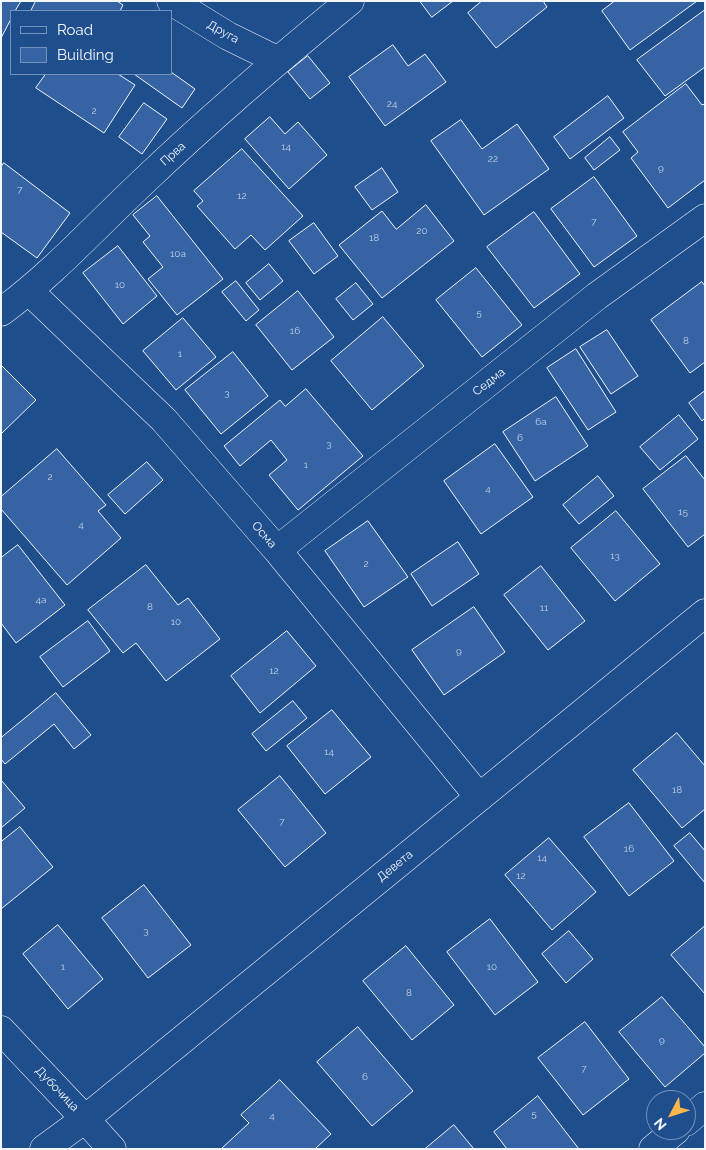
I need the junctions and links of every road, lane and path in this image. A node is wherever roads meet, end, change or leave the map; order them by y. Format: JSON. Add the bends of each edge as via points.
{"nodes":[{"id":1,"x":171,"y":1,"type":"edge"},
{"id":2,"x":350,"y":1,"type":"edge"},
{"id":3,"x":278,"y":60,"type":"junction"},
{"id":4,"x":705,"y":218,"type":"edge"},
{"id":5,"x":29,"y":291,"type":"junction"},
{"id":6,"x":1,"y":312,"type":"edge"},
{"id":7,"x":277,"y":550,"type":"junction"},
{"id":8,"x":705,"y":613,"type":"edge"},
{"id":9,"x":479,"y":797,"type":"junction"},
{"id":10,"x":1,"y":1030,"type":"edge"},
{"id":11,"x":85,"y":1118,"type":"junction"},
{"id":12,"x":664,"y":1140,"type":"edge"},
{"id":13,"x":44,"y":1149,"type":"edge"},
{"id":14,"x":112,"y":1149,"type":"edge"},
{"id":15,"x":654,"y":1149,"type":"edge"}],
"edges":[{"from":1,"to":3,"type":"street","name":"Друга","via":[[228,36]]},
{"from":2,"to":3,"type":"street","name":"Прва"},
{"from":3,"to":5,"type":"street","name":"Прва","via":[[146,178]]},
{"from":4,"to":7,"type":"street","name":"Седма","via":[[597,296]]},
{"from":5,"to":6,"type":"street","name":"Прва"},
{"from":5,"to":7,"type":"street","name":"Осма","via":[[164,420]]},
{"from":7,"to":9,"type":"street","name":"Осма"},
{"from":8,"to":9,"type":"street","name":"Девета"},
{"from":9,"to":11,"type":"street","name":"Девета"},
{"from":10,"to":11,"type":"street","name":"Дубочица"},
{"from":11,"to":13,"type":"street","name":"Девета"},
{"from":11,"to":14,"type":"street","name":"Дубочица"},
{"from":12,"to":15,"type":"street"}]}
